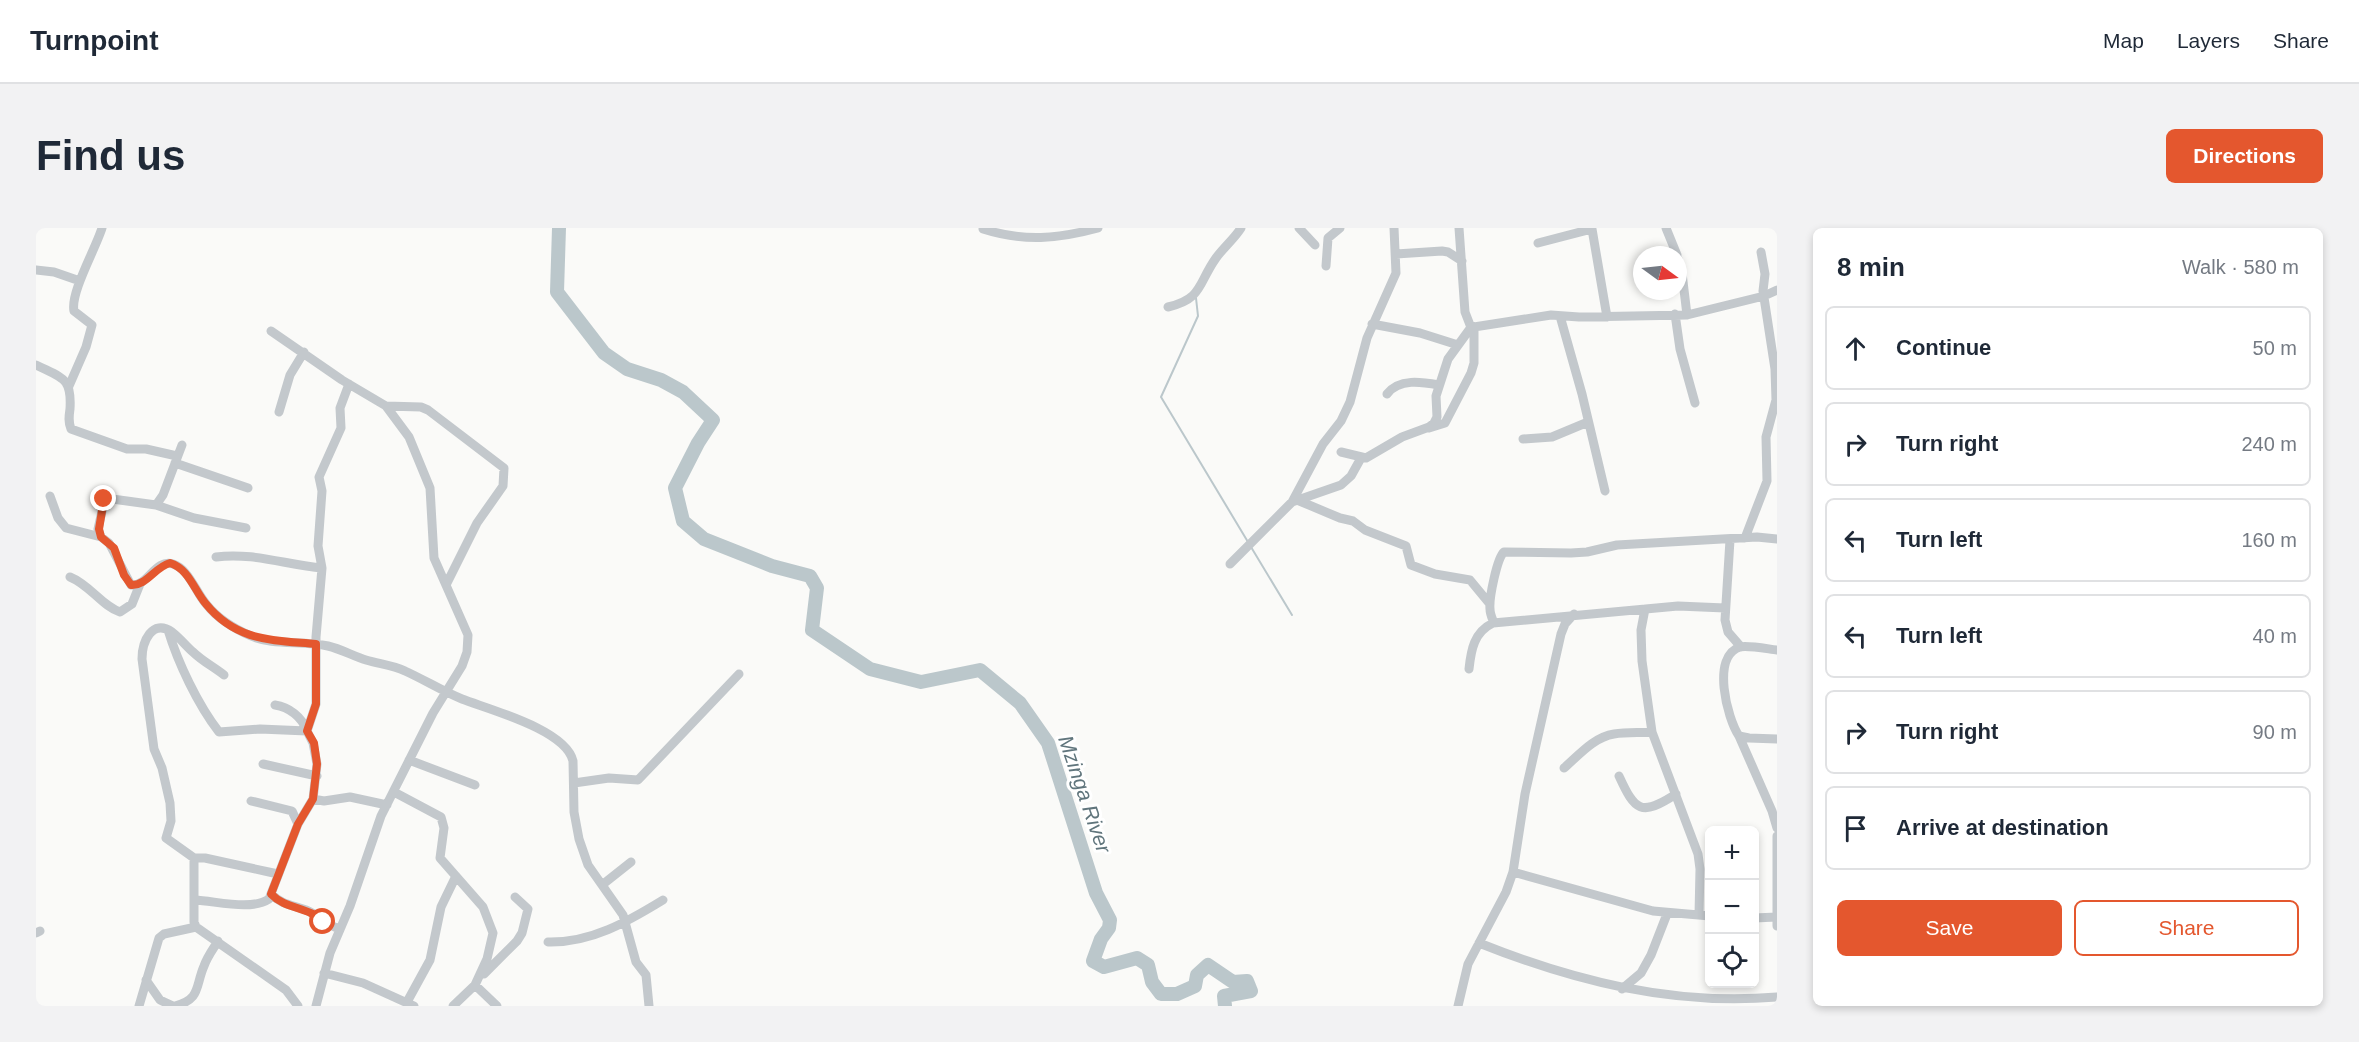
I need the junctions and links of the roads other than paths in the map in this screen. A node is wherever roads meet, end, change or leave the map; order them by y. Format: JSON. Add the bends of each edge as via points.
{"nodes":[{"id":1,"x":102,"y":228,"type":"edge"},
{"id":2,"x":1098,"y":228,"type":"edge"},
{"id":3,"x":1241,"y":228,"type":"edge"},
{"id":4,"x":1299,"y":228,"type":"edge"},
{"id":5,"x":1340,"y":228,"type":"edge"},
{"id":6,"x":1394,"y":228,"type":"edge"},
{"id":7,"x":1459,"y":228,"type":"edge"},
{"id":8,"x":1666,"y":228,"type":"edge"},
{"id":9,"x":983,"y":229,"type":"edge"},
{"id":10,"x":1539,"y":243,"type":"dead end"},
{"id":11,"x":1315,"y":245,"type":"dead end"},
{"id":12,"x":1673,"y":246,"type":"edge"},
{"id":13,"x":1761,"y":252,"type":"dead end"},
{"id":14,"x":1396,"y":254,"type":"junction"},
{"id":15,"x":1462,"y":261,"type":"junction"},
{"id":16,"x":1326,"y":266,"type":"dead end"},
{"id":17,"x":36,"y":270,"type":"edge"},
{"id":18,"x":80,"y":281,"type":"junction"},
{"id":19,"x":1777,"y":290,"type":"edge"},
{"id":20,"x":1764,"y":296,"type":"junction"},
{"id":21,"x":1686,"y":300,"type":"edge"},
{"id":22,"x":1168,"y":307,"type":"dead end"},
{"id":23,"x":1675,"y":314,"type":"junction"},
{"id":24,"x":1688,"y":315,"type":"junction"},
{"id":25,"x":1560,"y":316,"type":"junction"},
{"id":26,"x":1607,"y":316,"type":"junction"},
{"id":27,"x":1372,"y":324,"type":"junction"},
{"id":28,"x":1473,"y":327,"type":"junction"},
{"id":29,"x":271,"y":331,"type":"dead end"},
{"id":30,"x":1458,"y":345,"type":"junction"},
{"id":31,"x":304,"y":352,"type":"junction"},
{"id":32,"x":36,"y":365,"type":"edge"},
{"id":33,"x":349,"y":384,"type":"junction"},
{"id":34,"x":1439,"y":385,"type":"junction"},
{"id":35,"x":69,"y":386,"type":"junction"},
{"id":36,"x":1387,"y":394,"type":"dead end"},
{"id":37,"x":1695,"y":403,"type":"dead end"},
{"id":38,"x":386,"y":406,"type":"junction"},
{"id":39,"x":279,"y":412,"type":"dead end"},
{"id":40,"x":1588,"y":422,"type":"junction"},
{"id":41,"x":1423,"y":429,"type":"junction"},
{"id":42,"x":1523,"y":438,"type":"dead end"},
{"id":43,"x":182,"y":445,"type":"dead end"},
{"id":44,"x":1341,"y":452,"type":"dead end"},
{"id":45,"x":1361,"y":458,"type":"junction"},
{"id":46,"x":176,"y":460,"type":"junction"},
{"id":47,"x":248,"y":488,"type":"dead end"},
{"id":48,"x":1605,"y":491,"type":"dead end"},
{"id":49,"x":50,"y":496,"type":"dead end"},
{"id":50,"x":1295,"y":501,"type":"junction"},
{"id":51,"x":156,"y":505,"type":"junction"},
{"id":52,"x":246,"y":528,"type":"dead end"},
{"id":53,"x":101,"y":537,"type":"junction"},
{"id":54,"x":1746,"y":538,"type":"junction"},
{"id":55,"x":1777,"y":539,"type":"edge"},
{"id":56,"x":1730,"y":540,"type":"junction"},
{"id":57,"x":216,"y":557,"type":"dead end"},
{"id":58,"x":1230,"y":564,"type":"dead end"},
{"id":59,"x":322,"y":568,"type":"junction"},
{"id":60,"x":1495,"y":575,"type":"junction"},
{"id":61,"x":70,"y":577,"type":"dead end"},
{"id":62,"x":1473,"y":582,"type":"junction"},
{"id":63,"x":140,"y":584,"type":"junction"},
{"id":64,"x":446,"y":585,"type":"junction"},
{"id":65,"x":1490,"y":603,"type":"junction"},
{"id":66,"x":1725,"y":608,"type":"junction"},
{"id":67,"x":1645,"y":609,"type":"junction"},
{"id":68,"x":1574,"y":614,"type":"junction"},
{"id":69,"x":1494,"y":623,"type":"junction"},
{"id":70,"x":168,"y":630,"type":"junction"},
{"id":71,"x":1728,"y":632,"type":"junction"},
{"id":72,"x":316,"y":644,"type":"junction"},
{"id":73,"x":1741,"y":646,"type":"junction"},
{"id":74,"x":1777,"y":650,"type":"edge"},
{"id":75,"x":1724,"y":663,"type":"junction"},
{"id":76,"x":1469,"y":669,"type":"dead end"},
{"id":77,"x":739,"y":674,"type":"dead end"},
{"id":78,"x":224,"y":675,"type":"dead end"},
{"id":79,"x":445,"y":692,"type":"junction"},
{"id":80,"x":275,"y":705,"type":"dead end"},
{"id":81,"x":307,"y":731,"type":"junction"},
{"id":82,"x":1652,"y":732,"type":"junction"},
{"id":83,"x":1739,"y":736,"type":"junction"},
{"id":84,"x":1777,"y":739,"type":"edge"},
{"id":85,"x":409,"y":759,"type":"junction"},
{"id":86,"x":263,"y":764,"type":"dead end"},
{"id":87,"x":1564,"y":768,"type":"dead end"},
{"id":88,"x":317,"y":776,"type":"junction"},
{"id":89,"x":1618,"y":776,"type":"dead end"},
{"id":90,"x":574,"y":783,"type":"junction"},
{"id":91,"x":475,"y":785,"type":"dead end"},
{"id":92,"x":394,"y":792,"type":"junction"},
{"id":93,"x":1676,"y":794,"type":"junction"},
{"id":94,"x":313,"y":799,"type":"junction"},
{"id":95,"x":251,"y":801,"type":"dead end"},
{"id":96,"x":387,"y":806,"type":"junction"},
{"id":97,"x":298,"y":824,"type":"junction"},
{"id":98,"x":1777,"y":828,"type":"edge"},
{"id":99,"x":1777,"y":836,"type":"edge"},
{"id":100,"x":194,"y":858,"type":"junction"},
{"id":101,"x":631,"y":862,"type":"dead end"},
{"id":102,"x":1513,"y":872,"type":"junction"},
{"id":103,"x":278,"y":874,"type":"junction"},
{"id":104,"x":456,"y":876,"type":"junction"},
{"id":105,"x":602,"y":885,"type":"junction"},
{"id":106,"x":271,"y":894,"type":"junction"},
{"id":107,"x":516,"y":897,"type":"dead end"},
{"id":108,"x":195,"y":900,"type":"junction"},
{"id":109,"x":663,"y":900,"type":"dead end"},
{"id":110,"x":1667,"y":914,"type":"junction"},
{"id":111,"x":1699,"y":915,"type":"junction"},
{"id":112,"x":1705,"y":916,"type":"edge"},
{"id":113,"x":1777,"y":917,"type":"edge"},
{"id":114,"x":1759,"y":918,"type":"edge"},
{"id":115,"x":626,"y":923,"type":"junction"},
{"id":116,"x":1777,"y":926,"type":"edge"},
{"id":117,"x":196,"y":927,"type":"junction"},
{"id":118,"x":339,"y":929,"type":"junction"},
{"id":119,"x":218,"y":941,"type":"junction"},
{"id":120,"x":548,"y":942,"type":"dead end"},
{"id":121,"x":1479,"y":943,"type":"junction"},
{"id":122,"x":324,"y":973,"type":"junction"},
{"id":123,"x":146,"y":980,"type":"junction"},
{"id":124,"x":476,"y":982,"type":"junction"},
{"id":125,"x":1622,"y":989,"type":"junction"},
{"id":126,"x":1777,"y":997,"type":"edge"},
{"id":127,"x":294,"y":1004,"type":"edge"},
{"id":128,"x":410,"y":1004,"type":"edge"},
{"id":129,"x":139,"y":1006,"type":"edge"},
{"id":130,"x":174,"y":1006,"type":"edge"},
{"id":131,"x":316,"y":1006,"type":"edge"},
{"id":132,"x":453,"y":1006,"type":"edge"},
{"id":133,"x":497,"y":1006,"type":"edge"},
{"id":134,"x":649,"y":1006,"type":"edge"},
{"id":135,"x":1458,"y":1006,"type":"edge"}],
"edges":[{"from":1,"to":18,"type":"street"},
{"from":2,"to":9,"type":"street","via":[[1073,236],[1040,238]]},
{"from":3,"to":22,"type":"street","via":[[1214,261],[1198,291],[1185,303]]},
{"from":4,"to":11,"type":"street"},
{"from":5,"to":16,"type":"street","via":[[1328,238]]},
{"from":6,"to":14,"type":"street"},
{"from":7,"to":15,"type":"street"},
{"from":8,"to":12,"type":"street"},
{"from":10,"to":26,"type":"street","via":[[1592,230]]},
{"from":13,"to":20,"type":"street"},
{"from":14,"to":15,"type":"street","via":[[1442,251]]},
{"from":14,"to":27,"type":"street","via":[[1394,280]]},
{"from":15,"to":28,"type":"street","via":[[1466,312]]},
{"from":17,"to":18,"type":"street"},
{"from":18,"to":35,"type":"street","via":[[74,311],[92,325],[92,331]]},
{"from":19,"to":20,"type":"street"},
{"from":20,"to":24,"type":"street"},
{"from":20,"to":54,"type":"street","via":[[1776,400],[1766,437],[1767,481]]},
{"from":21,"to":24,"type":"street"},
{"from":23,"to":24,"type":"street"},
{"from":23,"to":26,"type":"street"},
{"from":23,"to":37,"type":"street"},
{"from":25,"to":26,"type":"street"},
{"from":25,"to":28,"type":"street","via":[[1533,316]]},
{"from":25,"to":40,"type":"street"},
{"from":27,"to":30,"type":"street"},
{"from":27,"to":50,"type":"street","via":[[1346,411],[1323,444]]},
{"from":28,"to":30,"type":"street"},
{"from":28,"to":41,"type":"street","via":[[1471,373],[1445,423]]},
{"from":29,"to":31,"type":"street"},
{"from":30,"to":34,"type":"street","via":[[1448,359]]},
{"from":31,"to":33,"type":"street"},
{"from":31,"to":39,"type":"street","via":[[290,375]]},
{"from":32,"to":35,"type":"street","via":[[64,378]]},
{"from":33,"to":38,"type":"street"},
{"from":33,"to":59,"type":"street","via":[[340,408],[341,428],[319,477],[322,491],[318,546]]},
{"from":34,"to":36,"type":"street","via":[[1404,384],[1393,386]]},
{"from":34,"to":41,"type":"street","via":[[1437,417]]},
{"from":35,"to":46,"type":"street","via":[[71,429],[127,449],[146,449]]},
{"from":38,"to":64,"type":"street","via":[[409,437],[430,488],[434,558]]},
{"from":38,"to":64,"type":"street","via":[[428,410],[504,468],[503,486],[477,523]]},
{"from":40,"to":42,"type":"street","via":[[1552,437]]},
{"from":40,"to":48,"type":"street"},
{"from":41,"to":45,"type":"street"},
{"from":43,"to":46,"type":"street"},
{"from":44,"to":45,"type":"street"},
{"from":45,"to":50,"type":"street","via":[[1341,485]]},
{"from":46,"to":47,"type":"street"},
{"from":46,"to":51,"type":"street"},
{"from":49,"to":53,"type":"street","via":[[66,528]]},
{"from":50,"to":58,"type":"street"},
{"from":50,"to":62,"type":"street","via":[[1408,546],[1412,565]]},
{"from":51,"to":52,"type":"street","via":[[194,518]]},
{"from":51,"to":53,"type":"street","via":[[105,498]]},
{"from":53,"to":63,"type":"street","via":[[114,548],[129,584]]},
{"from":54,"to":55,"type":"street"},
{"from":54,"to":56,"type":"street"},
{"from":56,"to":60,"type":"street","via":[[1617,545],[1571,553],[1504,552]]},
{"from":56,"to":66,"type":"street"},
{"from":57,"to":59,"type":"street","via":[[248,556]]},
{"from":59,"to":72,"type":"street"},
{"from":60,"to":62,"type":"street","via":[[1488,581]]},
{"from":60,"to":65,"type":"street"},
{"from":61,"to":63,"type":"street","via":[[120,612],[132,604]]},
{"from":62,"to":65,"type":"street"},
{"from":63,"to":72,"type":"street","via":[[160,566],[170,563],[186,573],[206,604],[228,624],[261,639]]},
{"from":64,"to":79,"type":"street","via":[[468,635],[466,656]]},
{"from":65,"to":69,"type":"street"},
{"from":66,"to":67,"type":"street"},
{"from":66,"to":71,"type":"street"},
{"from":67,"to":68,"type":"street"},
{"from":67,"to":82,"type":"street","via":[[1642,660]]},
{"from":68,"to":69,"type":"street"},
{"from":68,"to":102,"type":"street","via":[[1561,634],[1525,794]]},
{"from":69,"to":76,"type":"street","via":[[1475,641]]},
{"from":70,"to":78,"type":"street"},
{"from":70,"to":81,"type":"street","via":[[182,669],[219,732]]},
{"from":70,"to":100,"type":"street","via":[[148,634],[142,659],[154,749],[170,803],[171,821],[166,838]]},
{"from":71,"to":73,"type":"street"},
{"from":71,"to":75,"type":"street"},
{"from":72,"to":79,"type":"street","via":[[404,670]]},
{"from":72,"to":81,"type":"street","via":[[316,704]]},
{"from":73,"to":74,"type":"street"},
{"from":73,"to":75,"type":"street"},
{"from":75,"to":83,"type":"street","via":[[1724,688]]},
{"from":77,"to":90,"type":"street","via":[[638,780],[609,778]]},
{"from":79,"to":85,"type":"street"},
{"from":79,"to":90,"type":"street","via":[[558,739],[572,754]]},
{"from":80,"to":81,"type":"street","via":[[291,711]]},
{"from":81,"to":88,"type":"street","via":[[315,752]]},
{"from":82,"to":87,"type":"street","via":[[1599,739]]},
{"from":82,"to":93,"type":"street"},
{"from":83,"to":84,"type":"street"},
{"from":83,"to":98,"type":"street"},
{"from":85,"to":91,"type":"street"},
{"from":85,"to":92,"type":"street"},
{"from":86,"to":88,"type":"street"},
{"from":88,"to":94,"type":"street"},
{"from":89,"to":93,"type":"street","via":[[1630,799],[1640,808],[1658,805]]},
{"from":90,"to":105,"type":"street","via":[[579,839],[588,865]]},
{"from":92,"to":96,"type":"street"},
{"from":92,"to":104,"type":"street","via":[[441,817],[444,828],[440,858]]},
{"from":93,"to":111,"type":"street","via":[[1698,854]]},
{"from":94,"to":96,"type":"street","via":[[350,797]]},
{"from":94,"to":97,"type":"street"},
{"from":95,"to":97,"type":"street","via":[[292,811]]},
{"from":96,"to":118,"type":"street"},
{"from":97,"to":103,"type":"street"},
{"from":99,"to":113,"type":"street"},
{"from":100,"to":103,"type":"street"},
{"from":100,"to":108,"type":"street"},
{"from":101,"to":105,"type":"street"},
{"from":102,"to":110,"type":"street"},
{"from":102,"to":121,"type":"street"},
{"from":103,"to":106,"type":"street"},
{"from":104,"to":124,"type":"street","via":[[483,907],[493,933]]},
{"from":104,"to":128,"type":"street","via":[[441,907],[430,960]]},
{"from":105,"to":115,"type":"street"},
{"from":106,"to":108,"type":"street","via":[[261,903]]},
{"from":106,"to":118,"type":"street"},
{"from":107,"to":124,"type":"street","via":[[528,909],[522,933]]},
{"from":108,"to":117,"type":"street"},
{"from":109,"to":115,"type":"street"},
{"from":110,"to":111,"type":"street"},
{"from":110,"to":125,"type":"street","via":[[1646,964]]},
{"from":111,"to":112,"type":"street"},
{"from":113,"to":114,"type":"street"},
{"from":113,"to":116,"type":"street"},
{"from":115,"to":120,"type":"street","via":[[597,935]]},
{"from":115,"to":134,"type":"street","via":[[636,962],[648,982]]},
{"from":117,"to":119,"type":"street"},
{"from":117,"to":123,"type":"street","via":[[159,938]]},
{"from":118,"to":122,"type":"street"},
{"from":119,"to":127,"type":"street","via":[[286,990]]},
{"from":119,"to":130,"type":"street","via":[[203,966],[195,995],[188,1003]]},
{"from":121,"to":125,"type":"street","via":[[1557,973]]},
{"from":121,"to":135,"type":"street","via":[[1468,964]]},
{"from":122,"to":128,"type":"street","via":[[363,983]]},
{"from":122,"to":131,"type":"street"},
{"from":123,"to":129,"type":"street"},
{"from":123,"to":130,"type":"street","via":[[160,1000]]},
{"from":124,"to":132,"type":"street"},
{"from":124,"to":133,"type":"street"},
{"from":125,"to":126,"type":"street","via":[[1686,999],[1750,1001]]}]}
